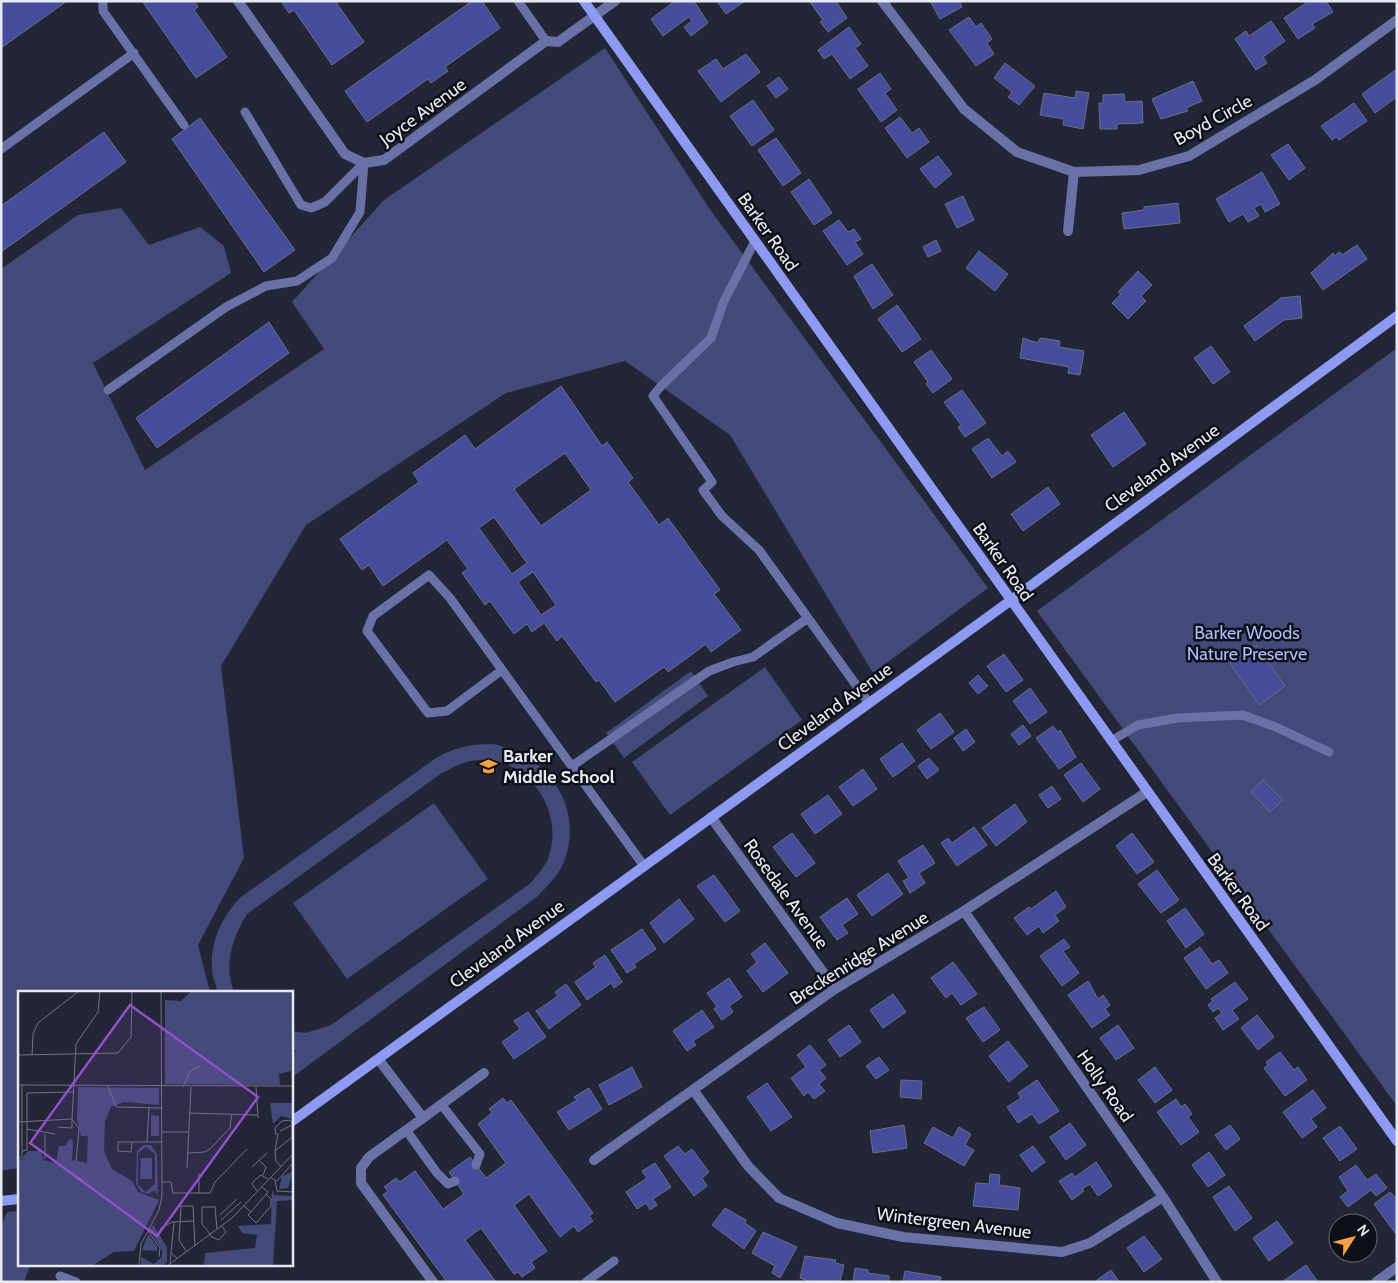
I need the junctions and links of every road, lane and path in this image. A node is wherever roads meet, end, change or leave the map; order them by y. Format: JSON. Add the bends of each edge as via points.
{"nodes":[{"id":1,"x":103,"y":1,"type":"edge"},
{"id":2,"x":238,"y":1,"type":"edge"},
{"id":3,"x":518,"y":1,"type":"edge"},
{"id":4,"x":584,"y":1,"type":"edge"},
{"id":5,"x":615,"y":1,"type":"edge"},
{"id":6,"x":882,"y":1,"type":"edge"},
{"id":7,"x":594,"y":16,"type":"junction"},
{"id":8,"x":1397,"y":20,"type":"edge"},
{"id":9,"x":546,"y":41,"type":"junction"},
{"id":10,"x":134,"y":53,"type":"junction"},
{"id":11,"x":245,"y":112,"type":"dead end"},
{"id":12,"x":184,"y":125,"type":"dead end"},
{"id":13,"x":1,"y":149,"type":"edge"},
{"id":14,"x":364,"y":163,"type":"junction"},
{"id":15,"x":1074,"y":172,"type":"junction"},
{"id":16,"x":1068,"y":230,"type":"dead end"},
{"id":17,"x":754,"y":241,"type":"junction"},
{"id":18,"x":1397,"y":316,"type":"edge"},
{"id":19,"x":108,"y":390,"type":"dead end"},
{"id":20,"x":1010,"y":601,"type":"junction"},
{"id":21,"x":808,"y":618,"type":"junction"},
{"id":22,"x":502,"y":670,"type":"junction"},
{"id":23,"x":870,"y":703,"type":"junction"},
{"id":24,"x":1111,"y":741,"type":"junction"},
{"id":25,"x":1328,"y":752,"type":"dead end"},
{"id":26,"x":572,"y":766,"type":"junction"},
{"id":27,"x":1147,"y":792,"type":"junction"},
{"id":28,"x":711,"y":817,"type":"junction"},
{"id":29,"x":644,"y":866,"type":"junction"},
{"id":30,"x":964,"y":911,"type":"junction"},
{"id":31,"x":835,"y":989,"type":"junction"},
{"id":32,"x":379,"y":1060,"type":"junction"},
{"id":33,"x":484,"y":1073,"type":"dead end"},
{"id":34,"x":694,"y":1091,"type":"junction"},
{"id":35,"x":441,"y":1104,"type":"junction"},
{"id":36,"x":423,"y":1118,"type":"junction"},
{"id":37,"x":292,"y":1121,"type":"edge"},
{"id":38,"x":406,"y":1130,"type":"junction"},
{"id":39,"x":1397,"y":1141,"type":"edge"},
{"id":40,"x":594,"y":1160,"type":"dead end"},
{"id":41,"x":476,"y":1165,"type":"dead end"},
{"id":42,"x":455,"y":1181,"type":"dead end"},
{"id":43,"x":1163,"y":1197,"type":"junction"},
{"id":44,"x":18,"y":1199,"type":"edge"},
{"id":45,"x":1,"y":1201,"type":"edge"},
{"id":46,"x":614,"y":1262,"type":"dead end"},
{"id":47,"x":1397,"y":1267,"type":"edge"},
{"id":48,"x":60,"y":1276,"type":"dead end"},
{"id":49,"x":76,"y":1282,"type":"edge"},
{"id":50,"x":433,"y":1282,"type":"edge"},
{"id":51,"x":586,"y":1282,"type":"edge"},
{"id":52,"x":1218,"y":1282,"type":"edge"},
{"id":53,"x":1376,"y":1282,"type":"edge"}],
"edges":[{"from":1,"to":10,"type":"lane","via":[[103,11]]},
{"from":2,"to":14,"type":"street","via":[[345,154]]},
{"from":3,"to":9,"type":"lane"},
{"from":4,"to":7,"type":"street","name":"Barker Road"},
{"from":5,"to":7,"type":"street","name":"Joyce Avenue"},
{"from":6,"to":15,"type":"street","name":"Boyd Circle","via":[[964,109],[1017,152]]},
{"from":7,"to":9,"type":"street","name":"Joyce Avenue","via":[[558,42]]},
{"from":7,"to":17,"type":"street","name":"Barker Road"},
{"from":8,"to":15,"type":"street","name":"Boyd Circle","via":[[1315,80],[1189,156],[1139,170]]},
{"from":9,"to":14,"type":"street","name":"Joyce Avenue","via":[[384,160]]},
{"from":10,"to":12,"type":"lane"},
{"from":10,"to":13,"type":"lane"},
{"from":11,"to":14,"type":"lane","via":[[301,205],[311,208],[325,202]]},
{"from":14,"to":19,"type":"lane","via":[[360,212],[332,258],[297,281],[266,286],[226,307]]},
{"from":15,"to":16,"type":"street"},
{"from":17,"to":20,"type":"street","name":"Barker Road"},
{"from":17,"to":21,"type":"lane","via":[[724,301],[711,338],[653,396],[712,482],[703,490],[722,516],[759,550]]},
{"from":18,"to":20,"type":"street","name":"Cleveland Avenue"},
{"from":20,"to":23,"type":"street","name":"Cleveland Avenue"},
{"from":20,"to":24,"type":"street","name":"Barker Road"},
{"from":21,"to":23,"type":"lane"},
{"from":21,"to":26,"type":"lane","via":[[753,657],[709,671]]},
{"from":22,"to":22,"type":"lane","via":[[450,598],[429,576],[372,616],[368,631],[428,713],[447,711]]},
{"from":22,"to":26,"type":"lane"},
{"from":23,"to":28,"type":"street","name":"Cleveland Avenue"},
{"from":24,"to":25,"type":"lane","via":[[1138,725],[1178,718],[1243,715]]},
{"from":24,"to":27,"type":"street","name":"Barker Road"},
{"from":26,"to":29,"type":"lane"},
{"from":27,"to":30,"type":"street","name":"Breckenridge Avenue"},
{"from":27,"to":39,"type":"street","name":"Barker Road"},
{"from":28,"to":29,"type":"street","name":"Cleveland Avenue"},
{"from":28,"to":31,"type":"street","name":"Rosedale Avenue"},
{"from":29,"to":32,"type":"street","name":"Cleveland Avenue"},
{"from":30,"to":31,"type":"street","name":"Breckenridge Avenue"},
{"from":30,"to":43,"type":"street","name":"Holly Road"},
{"from":31,"to":34,"type":"street","name":"Breckenridge Avenue"},
{"from":32,"to":36,"type":"street"},
{"from":32,"to":37,"type":"street","name":"Cleveland Avenue"},
{"from":33,"to":35,"type":"street"},
{"from":34,"to":40,"type":"street","name":"Breckenridge Avenue"},
{"from":34,"to":43,"type":"street","name":"Wintergreen Avenue","via":[[748,1166],[779,1198],[837,1223],[903,1237],[1062,1252],[1090,1243]]},
{"from":35,"to":36,"type":"street"},
{"from":35,"to":41,"type":"lane","via":[[480,1154]]},
{"from":36,"to":38,"type":"street"},
{"from":38,"to":42,"type":"lane","via":[[437,1173],[448,1184]]},
{"from":38,"to":50,"type":"street","via":[[369,1157],[362,1168],[360,1183]]},
{"from":43,"to":52,"type":"street","name":"Holly Road"},
{"from":44,"to":45,"type":"street"},
{"from":46,"to":51,"type":"lane"},
{"from":47,"to":53,"type":"street"},
{"from":48,"to":49,"type":"lane"}]}
